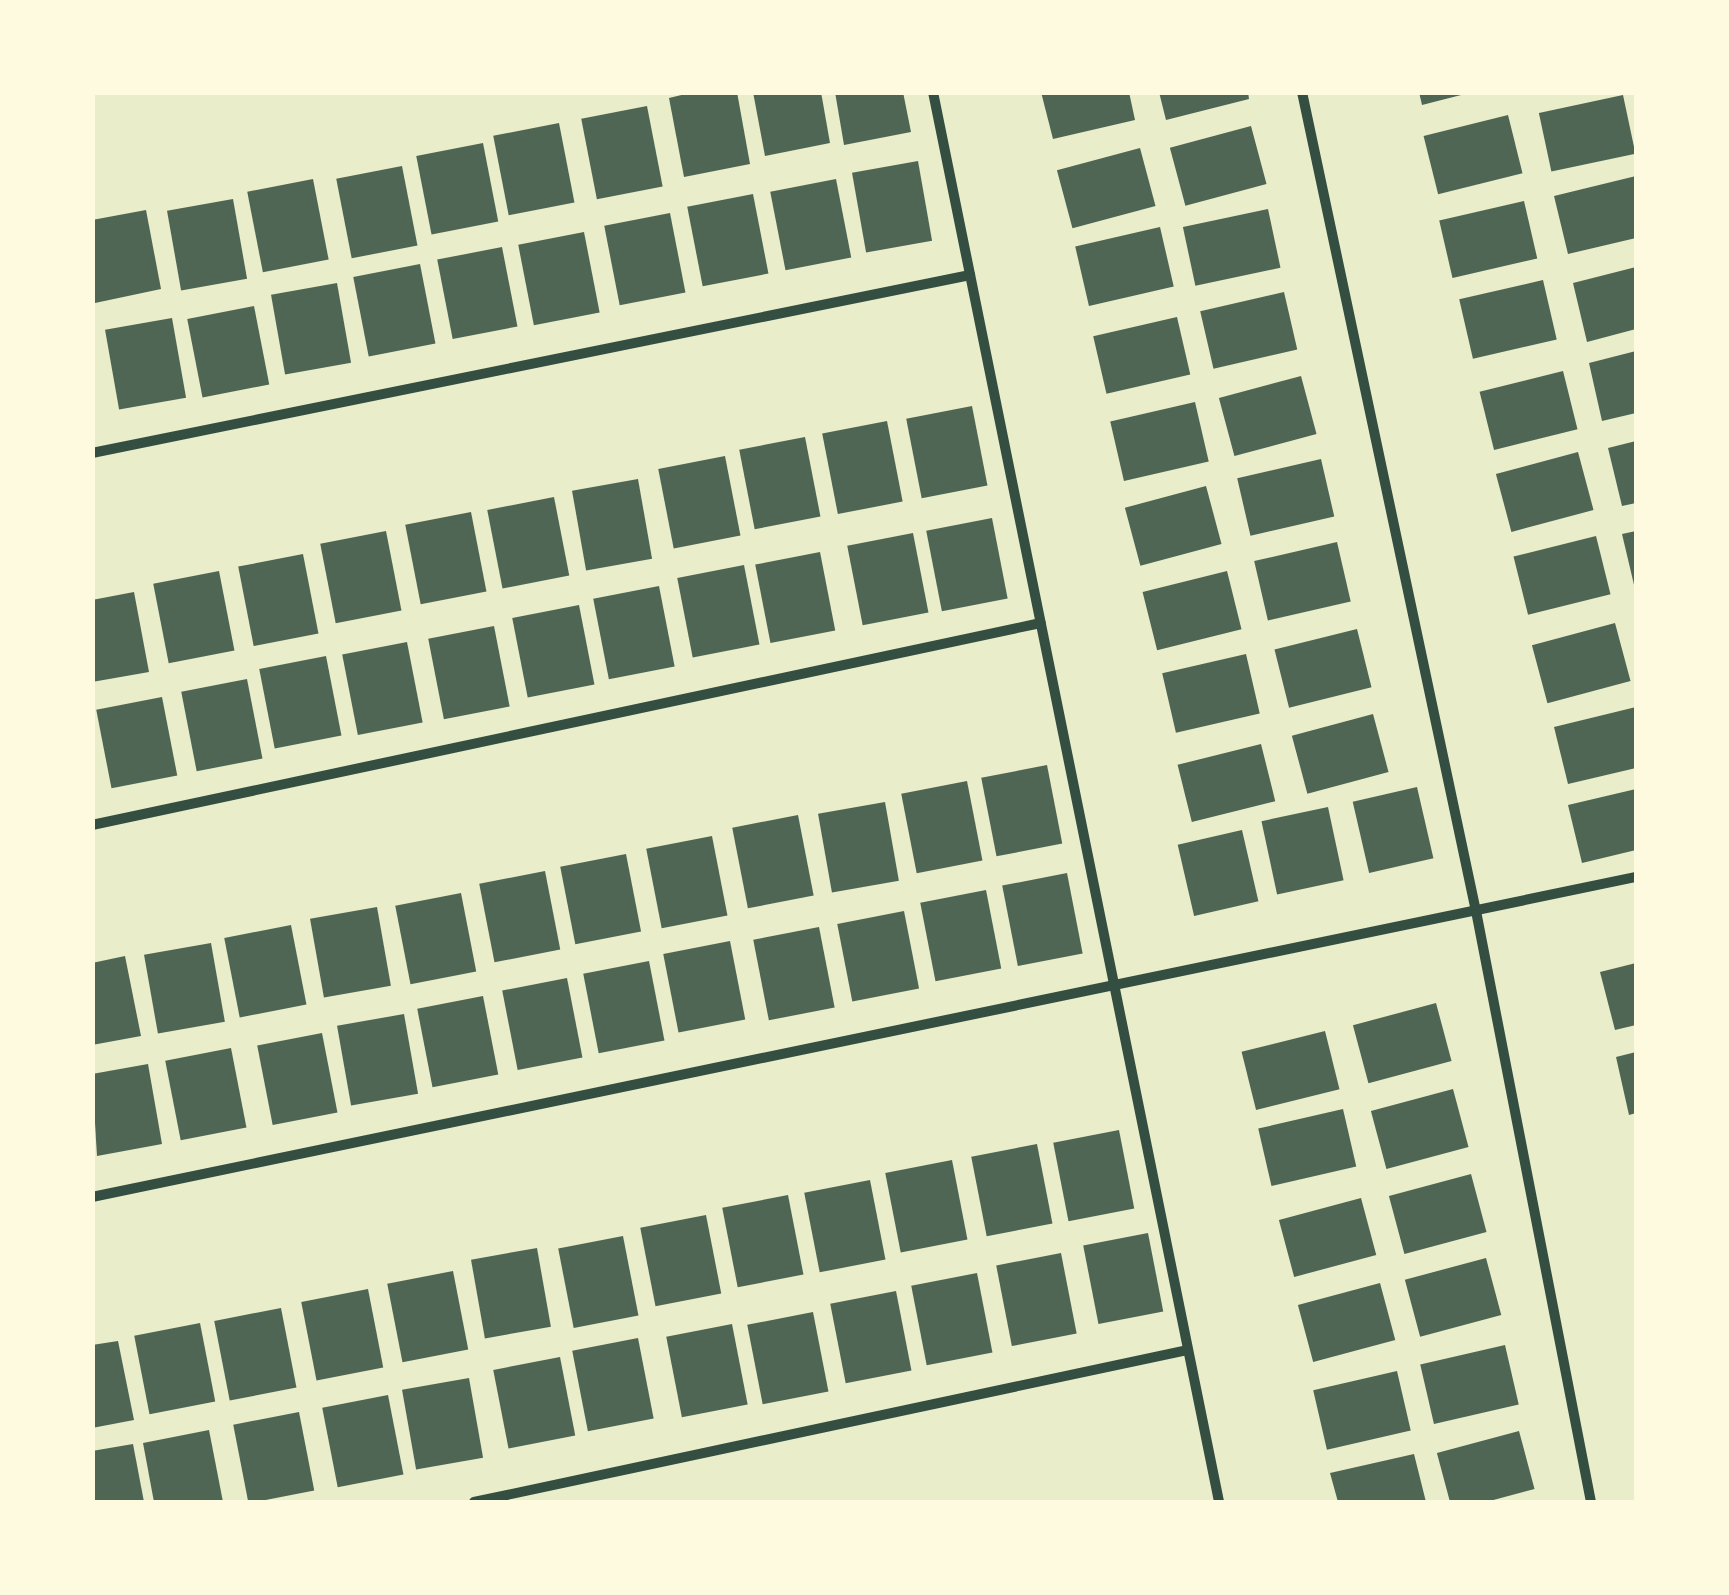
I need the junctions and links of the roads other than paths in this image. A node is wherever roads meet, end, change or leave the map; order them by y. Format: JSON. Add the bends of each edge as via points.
{"nodes":[{"id":1,"x":933,"y":92,"type":"edge"},
{"id":2,"x":1302,"y":92,"type":"edge"},
{"id":3,"x":970,"y":275,"type":"junction"},
{"id":4,"x":92,"y":453,"type":"edge"},
{"id":5,"x":1041,"y":623,"type":"junction"},
{"id":6,"x":92,"y":825,"type":"edge"},
{"id":7,"x":1636,"y":877,"type":"edge"},
{"id":8,"x":1476,"y":911,"type":"junction"},
{"id":9,"x":1114,"y":988,"type":"junction"},
{"id":10,"x":92,"y":1197,"type":"edge"},
{"id":11,"x":1188,"y":1350,"type":"junction"},
{"id":12,"x":474,"y":1502,"type":"edge"},
{"id":13,"x":1219,"y":1502,"type":"edge"},
{"id":14,"x":1591,"y":1502,"type":"edge"}],
"edges":[{"from":1,"to":3,"type":"street"},
{"from":2,"to":8,"type":"street"},
{"from":3,"to":4,"type":"street"},
{"from":3,"to":5,"type":"street"},
{"from":5,"to":6,"type":"street"},
{"from":5,"to":9,"type":"street"},
{"from":7,"to":8,"type":"street"},
{"from":8,"to":9,"type":"street"},
{"from":8,"to":14,"type":"street"},
{"from":9,"to":10,"type":"street"},
{"from":9,"to":11,"type":"street"},
{"from":11,"to":12,"type":"street"},
{"from":11,"to":13,"type":"street"}]}
